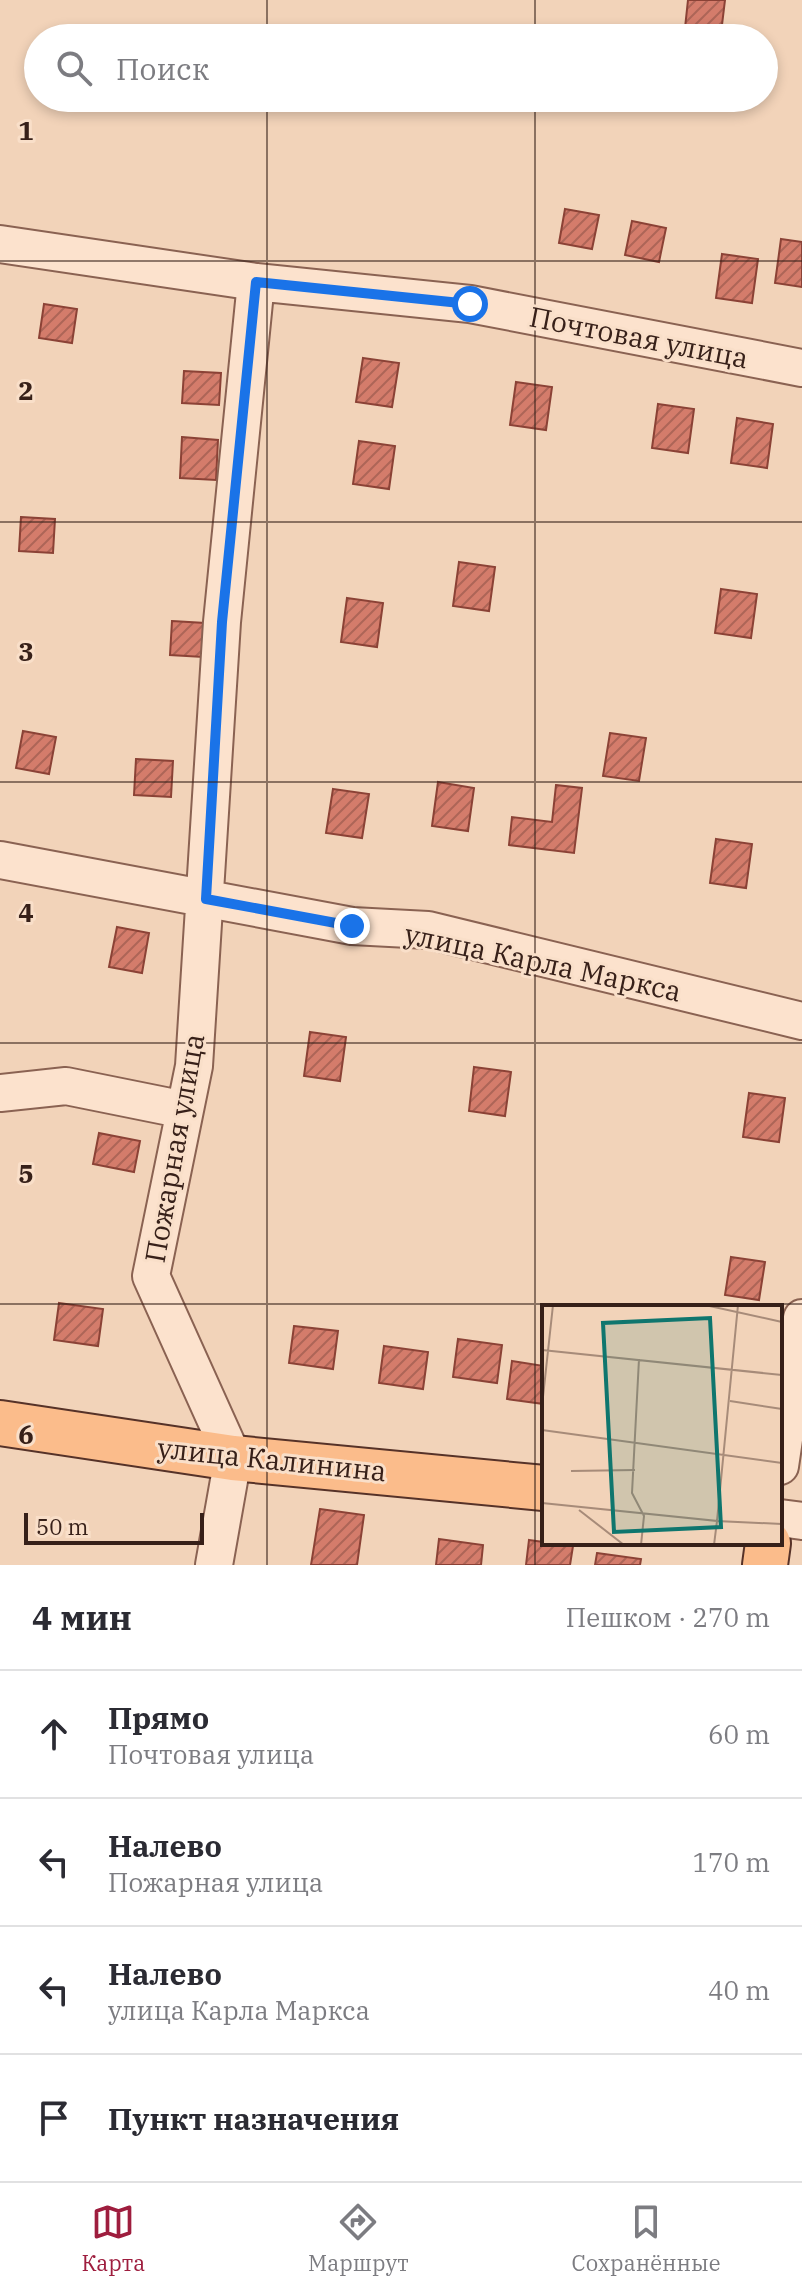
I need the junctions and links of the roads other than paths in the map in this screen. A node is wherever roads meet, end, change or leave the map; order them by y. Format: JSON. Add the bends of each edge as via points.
{"nodes":[{"id":1,"x":0,"y":244,"type":"edge"},
{"id":2,"x":256,"y":282,"type":"junction"},
{"id":3,"x":802,"y":368,"type":"edge"},
{"id":4,"x":0,"y":860,"type":"edge"},
{"id":5,"x":206,"y":899,"type":"junction"},
{"id":6,"x":802,"y":1021,"type":"edge"},
{"id":7,"x":0,"y":1093,"type":"edge"},
{"id":8,"x":185,"y":1110,"type":"junction"},
{"id":9,"x":802,"y":1318,"type":"edge"},
{"id":10,"x":0,"y":1423,"type":"edge"},
{"id":11,"x":782,"y":1453,"type":"edge"},
{"id":12,"x":233,"y":1458,"type":"junction"},
{"id":13,"x":542,"y":1488,"type":"edge"},
{"id":14,"x":782,"y":1518,"type":"edge"},
{"id":15,"x":802,"y":1521,"type":"edge"},
{"id":16,"x":768,"y":1545,"type":"edge"},
{"id":17,"x":214,"y":1565,"type":"edge"},
{"id":18,"x":765,"y":1565,"type":"edge"}],
"edges":[{"from":1,"to":2,"type":"street","name":"Почтовая улица"},
{"from":2,"to":3,"type":"street","name":"Почтовая улица","via":[[470,304]]},
{"from":2,"to":5,"type":"street","name":"Пожарная улица","via":[[222,622]]},
{"from":4,"to":5,"type":"street","name":"улица Карла Маркса"},
{"from":5,"to":6,"type":"street","name":"улица Карла Маркса","via":[[352,926],[428,930]]},
{"from":5,"to":8,"type":"street","name":"Пожарная улица","via":[[194,1066]]},
{"from":7,"to":8,"type":"street","via":[[66,1086]]},
{"from":8,"to":12,"type":"street","name":"Пожарная улица","via":[[151,1276]]},
{"from":9,"to":11,"type":"street"},
{"from":10,"to":12,"type":"main road","name":"улица Калинина"},
{"from":12,"to":13,"type":"main road","name":"улица Калинина"},
{"from":12,"to":17,"type":"street"},
{"from":14,"to":15,"type":"street"},
{"from":16,"to":18,"type":"main road"}]}
